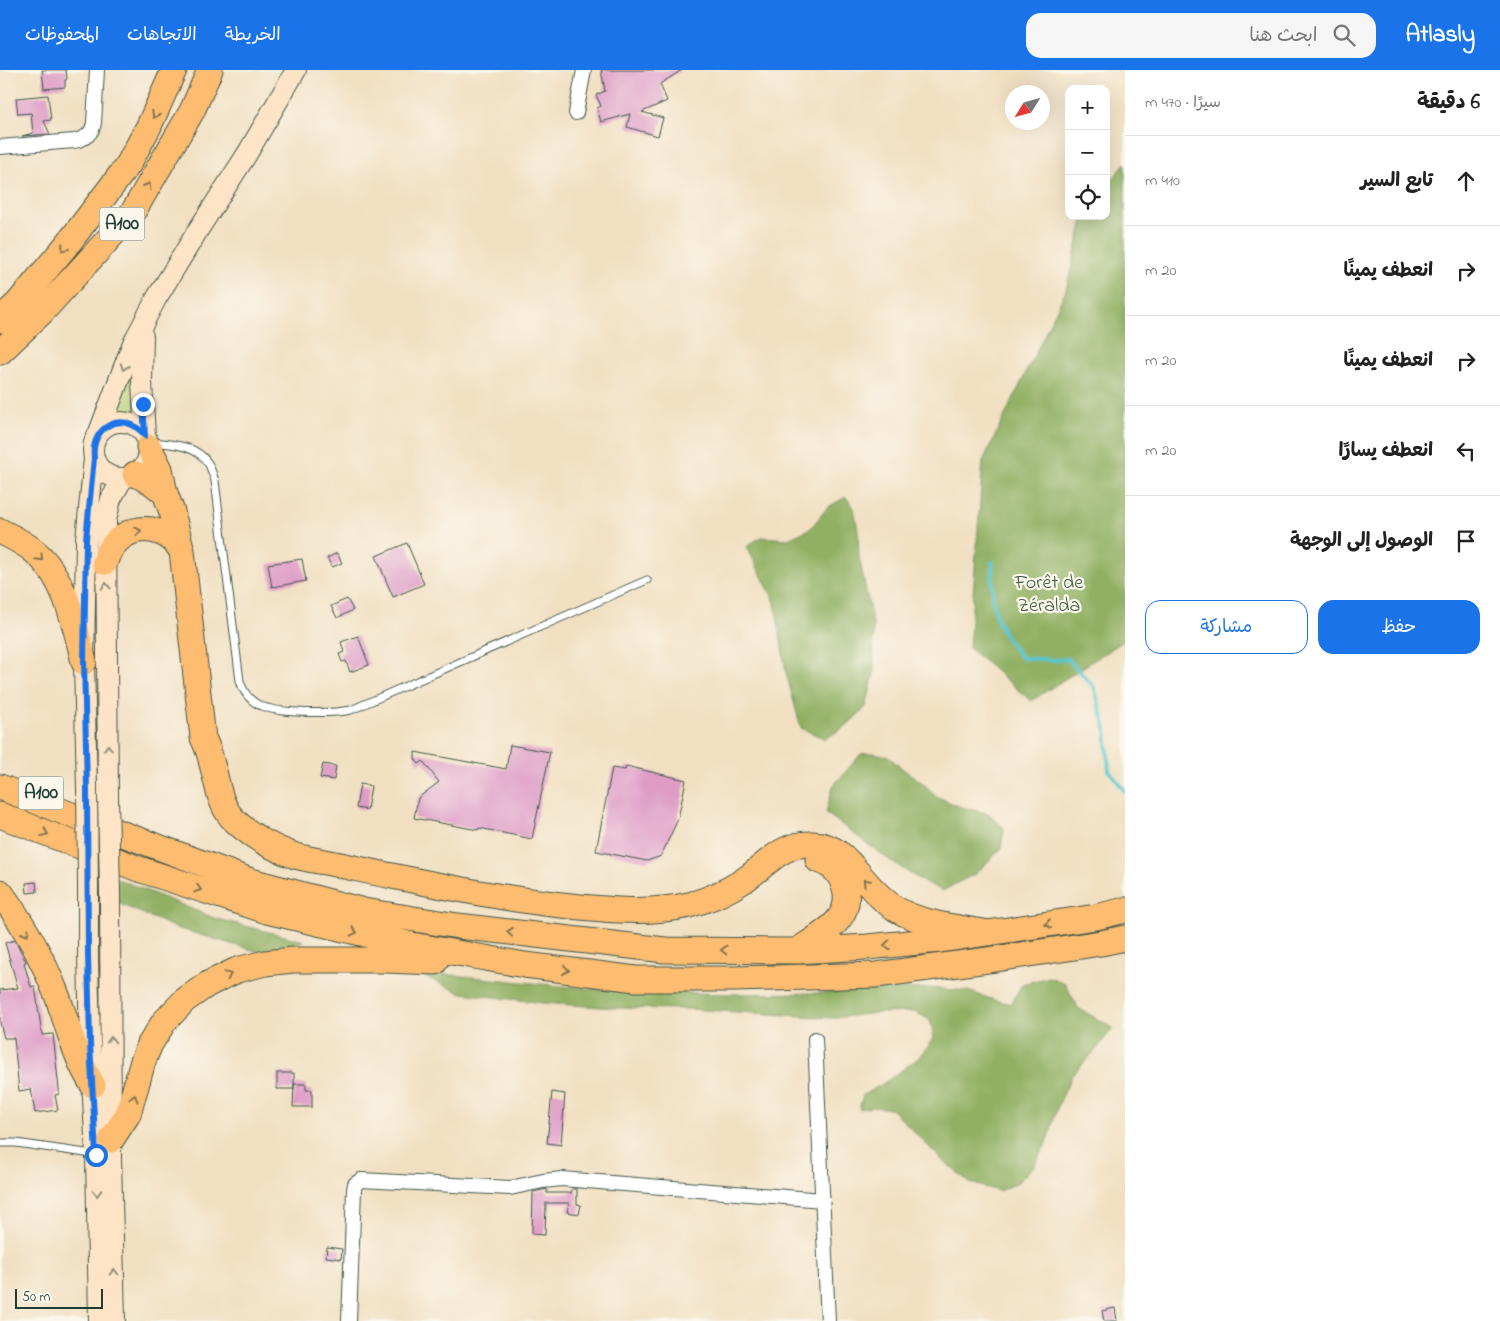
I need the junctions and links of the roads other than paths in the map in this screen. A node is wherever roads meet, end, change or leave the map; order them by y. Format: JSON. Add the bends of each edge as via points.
{"nodes":[{"id":1,"x":97,"y":70,"type":"edge"},
{"id":2,"x":174,"y":70,"type":"edge"},
{"id":3,"x":210,"y":70,"type":"edge"},
{"id":4,"x":296,"y":70,"type":"edge"},
{"id":5,"x":584,"y":70,"type":"edge"},
{"id":6,"x":576,"y":113,"type":"dead end"},
{"id":7,"x":0,"y":147,"type":"edge"},
{"id":8,"x":133,"y":212,"type":"junction"},
{"id":9,"x":45,"y":269,"type":"junction"},
{"id":10,"x":0,"y":308,"type":"edge"},
{"id":11,"x":0,"y":320,"type":"edge"},
{"id":12,"x":144,"y":323,"type":"junction"},
{"id":13,"x":0,"y":352,"type":"edge"},
{"id":14,"x":0,"y":372,"type":"edge"},
{"id":15,"x":100,"y":432,"type":"junction"},
{"id":16,"x":147,"y":442,"type":"junction"},
{"id":17,"x":94,"y":458,"type":"junction"},
{"id":18,"x":129,"y":476,"type":"junction"},
{"id":19,"x":164,"y":493,"type":"junction"},
{"id":20,"x":0,"y":531,"type":"edge"},
{"id":21,"x":182,"y":552,"type":"junction"},
{"id":22,"x":105,"y":562,"type":"junction"},
{"id":23,"x":647,"y":580,"type":"dead end"},
{"id":24,"x":84,"y":662,"type":"junction"},
{"id":25,"x":203,"y":738,"type":"junction"},
{"id":26,"x":0,"y":773,"type":"edge"},
{"id":27,"x":0,"y":787,"type":"edge"},
{"id":28,"x":0,"y":815,"type":"edge"},
{"id":29,"x":79,"y":818,"type":"junction"},
{"id":30,"x":0,"y":892,"type":"edge"},
{"id":31,"x":1125,"y":910,"type":"edge"},
{"id":32,"x":989,"y":932,"type":"junction"},
{"id":33,"x":1125,"y":938,"type":"edge"},
{"id":34,"x":798,"y":951,"type":"junction"},
{"id":35,"x":525,"y":966,"type":"junction"},
{"id":36,"x":815,"y":1039,"type":"dead end"},
{"id":37,"x":93,"y":1085,"type":"junction"},
{"id":38,"x":0,"y":1143,"type":"edge"},
{"id":39,"x":104,"y":1148,"type":"junction"},
{"id":40,"x":823,"y":1200,"type":"junction"},
{"id":41,"x":99,"y":1321,"type":"edge"},
{"id":42,"x":114,"y":1321,"type":"edge"},
{"id":43,"x":349,"y":1321,"type":"edge"},
{"id":44,"x":828,"y":1321,"type":"edge"}],
"edges":[{"from":1,"to":7,"type":"street","via":[[94,123],[89,135],[74,141]]},
{"from":2,"to":9,"type":"highway","name":"A100","number":"A100","one_way":true,"via":[[128,165]]},
{"from":8,"to":3,"type":"highway","number":"A100","one_way":true,"via":[[192,110]]},
{"from":4,"to":12,"type":"main road"},
{"from":5,"to":6,"type":"street"},
{"from":8,"to":13,"type":"highway","number":"A100","via":[[42,312]]},
{"from":8,"to":14,"type":"highway","number":"A100","via":[[73,290]]},
{"from":9,"to":10,"type":"highway"},
{"from":9,"to":11,"type":"highway","number":"A100"},
{"from":12,"to":15,"type":"main road","one_way":true},
{"from":12,"to":16,"type":"main road","via":[[141,362]]},
{"from":15,"to":16,"type":"main road","via":[[110,424],[124,422],[136,426]]},
{"from":15,"to":17,"type":"main road","via":[[94,444]]},
{"from":16,"to":18,"type":"main road","via":[[148,460],[140,471]]},
{"from":16,"to":19,"type":"highway","via":[[160,469]]},
{"from":16,"to":23,"type":"lane","via":[[175,444],[189,449],[203,457],[210,467],[215,481],[240,680],[248,697],[277,711],[339,713],[351,710]]},
{"from":17,"to":18,"type":"main road","via":[[108,475],[115,478]]},
{"from":17,"to":24,"type":"main road","via":[[86,539]]},
{"from":18,"to":19,"type":"highway","via":[[151,482]]},
{"from":18,"to":22,"type":"main road","via":[[111,500],[106,520]]},
{"from":19,"to":21,"type":"highway"},
{"from":20,"to":24,"type":"highway","one_way":true,"via":[[22,542],[46,563],[65,596]]},
{"from":22,"to":21,"type":"highway","one_way":true,"via":[[115,543],[126,534],[139,530],[154,530],[167,536]]},
{"from":21,"to":25,"type":"highway"},
{"from":39,"to":22,"type":"main road","one_way":true,"bridge":true,"via":[[110,893]]},
{"from":24,"to":37,"type":"main road","bridge":true},
{"from":32,"to":25,"type":"highway","one_way":true,"via":[[931,922],[897,910],[845,857],[832,848],[815,844],[779,852],[744,880],[710,898],[650,910],[560,905],[487,894],[300,857],[267,843],[229,815],[219,796]]},
{"from":25,"to":34,"type":"highway","via":[[202,761],[215,810],[222,823],[239,838],[287,864],[441,898],[533,912],[654,923],[704,916],[737,899],[789,862],[819,860],[830,866],[842,880],[847,898],[845,910],[834,925]]},
{"from":26,"to":29,"type":"highway","number":"A100","via":[[55,799]]},
{"from":27,"to":29,"type":"highway"},
{"from":28,"to":35,"type":"highway","one_way":true,"via":[[136,868],[266,911],[412,946]]},
{"from":34,"to":29,"type":"highway","one_way":true,"via":[[665,950],[458,926],[364,911],[251,881]]},
{"from":30,"to":37,"type":"highway","one_way":true,"via":[[37,952],[56,993],[80,1062]]},
{"from":31,"to":32,"type":"highway","one_way":true},
{"from":32,"to":34,"type":"highway","one_way":true,"via":[[940,940]]},
{"from":35,"to":33,"type":"highway","one_way":true,"via":[[636,979],[876,975],[995,960]]},
{"from":39,"to":35,"type":"highway","one_way":true,"via":[[128,1114],[143,1061],[164,1022],[185,1000],[237,970],[293,960]]},
{"from":36,"to":40,"type":"street"},
{"from":37,"to":39,"type":"main road"},
{"from":38,"to":39,"type":"lane"},
{"from":39,"to":41,"type":"main road","one_way":true},
{"from":42,"to":39,"type":"main road","one_way":true},
{"from":40,"to":43,"type":"street","via":[[562,1179],[510,1188],[361,1180],[355,1184],[354,1190]]},
{"from":40,"to":44,"type":"street"}]}
